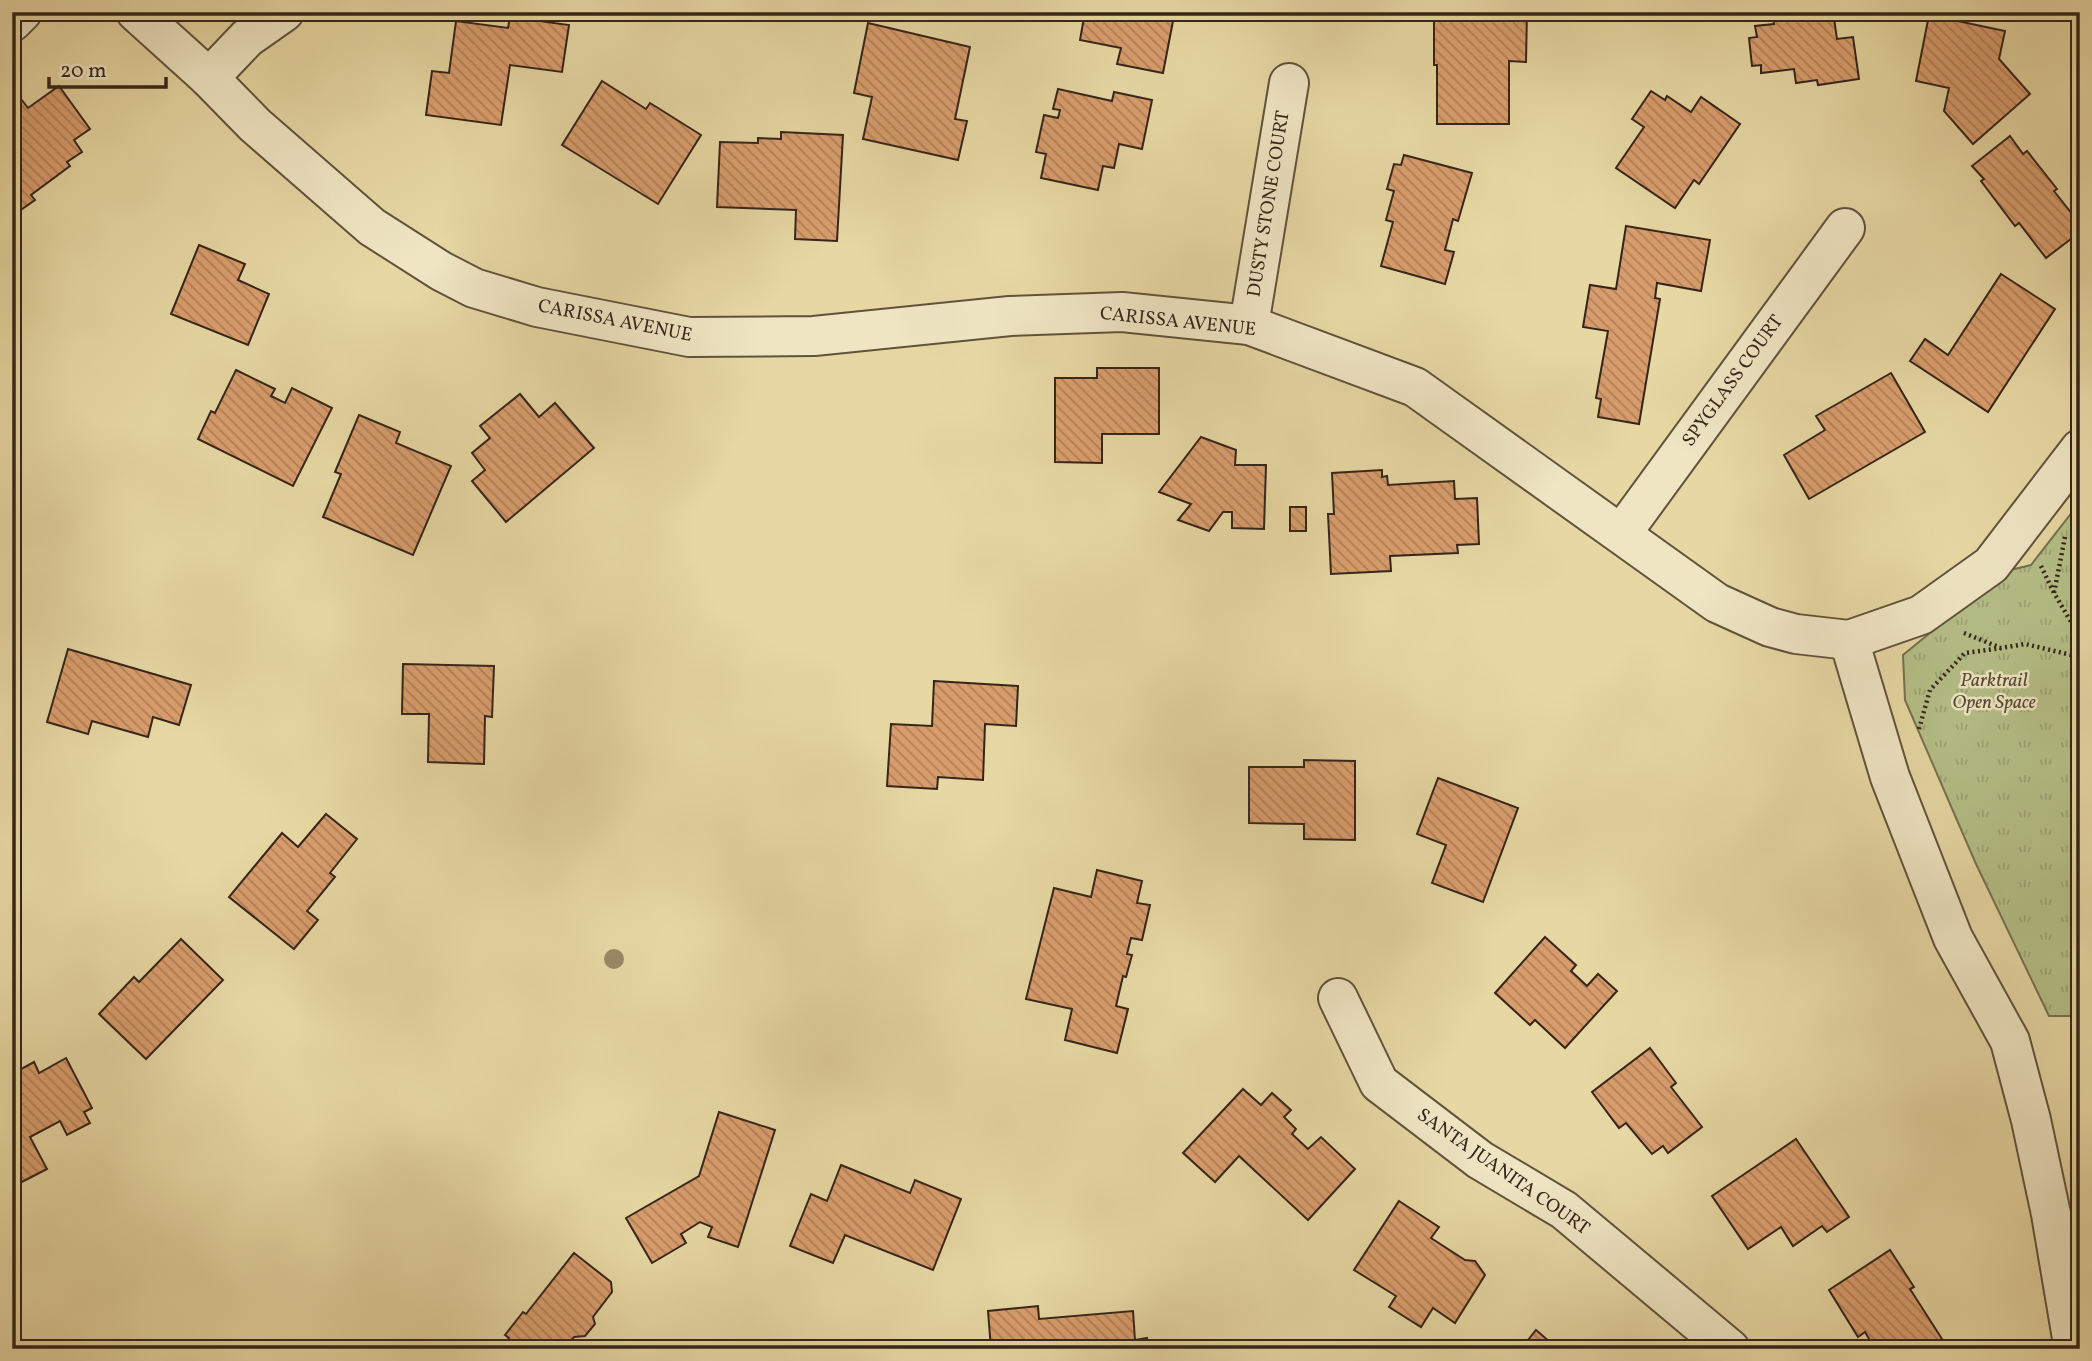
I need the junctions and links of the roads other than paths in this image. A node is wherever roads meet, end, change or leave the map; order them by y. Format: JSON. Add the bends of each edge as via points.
{"nodes":[{"id":1,"x":22,"y":12,"type":"edge"},
{"id":2,"x":136,"y":12,"type":"edge"},
{"id":3,"x":285,"y":12,"type":"edge"},
{"id":4,"x":12,"y":22,"type":"edge"},
{"id":5,"x":209,"y":78,"type":"junction"},
{"id":6,"x":1289,"y":83,"type":"dead end"},
{"id":7,"x":1845,"y":228,"type":"dead end"},
{"id":8,"x":1249,"y":325,"type":"junction"},
{"id":9,"x":2080,"y":449,"type":"edge"},
{"id":10,"x":1622,"y":533,"type":"junction"},
{"id":11,"x":1849,"y":640,"type":"junction"},
{"id":12,"x":1338,"y":998,"type":"dead end"},
{"id":13,"x":1730,"y":1349,"type":"edge"},
{"id":14,"x":2072,"y":1349,"type":"edge"}],
"edges":[{"from":1,"to":4,"type":"street"},
{"from":2,"to":5,"type":"street","name":"CARISSA AVENUE"},
{"from":3,"to":5,"type":"street","via":[[247,38]]},
{"from":5,"to":8,"type":"street","name":"CARISSA AVENUE","via":[[255,125],[372,227],[474,288],[537,307],[689,337],[814,336],[1010,316],[1122,312]]},
{"from":6,"to":8,"type":"street","name":"DUSTY STONE COURT"},
{"from":7,"to":10,"type":"street","name":"SPYGLASS COURT"},
{"from":8,"to":10,"type":"street","name":"CARISSA AVENUE","via":[[1415,387]]},
{"from":9,"to":11,"type":"street","name":"CARISSA AVENUE","via":[[1991,565],[1921,615]]},
{"from":10,"to":11,"type":"street","name":"CARISSA AVENUE","via":[[1717,603],[1770,627]]},
{"from":11,"to":14,"type":"street","via":[[1890,777],[1953,938],[2010,1041],[2051,1214]]},
{"from":12,"to":13,"type":"street","name":"SANTA JUANITA COURT","via":[[1379,1083],[1480,1160],[1564,1210]]}]}
